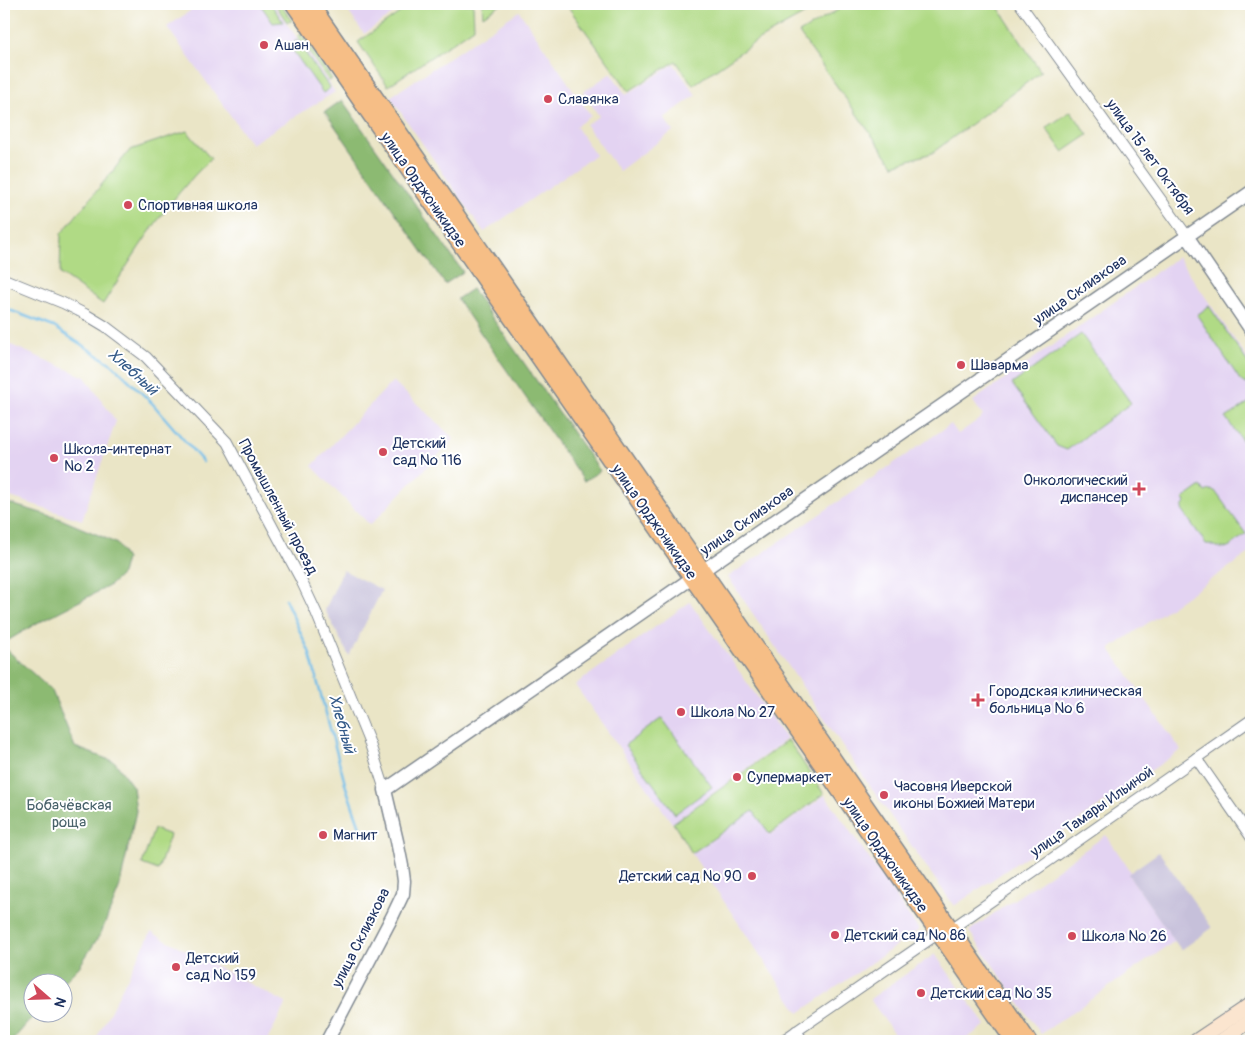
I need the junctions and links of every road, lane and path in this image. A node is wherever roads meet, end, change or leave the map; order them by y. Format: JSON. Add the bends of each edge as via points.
{"nodes":[{"id":1,"x":294,"y":4,"type":"edge"},
{"id":2,"x":310,"y":4,"type":"edge"},
{"id":3,"x":1020,"y":4,"type":"edge"},
{"id":4,"x":358,"y":96,"type":"junction"},
{"id":5,"x":377,"y":100,"type":"junction"},
{"id":6,"x":1251,"y":192,"type":"edge"},
{"id":7,"x":1187,"y":236,"type":"junction"},
{"id":8,"x":4,"y":279,"type":"edge"},
{"id":9,"x":1251,"y":330,"type":"edge"},
{"id":10,"x":698,"y":574,"type":"junction"},
{"id":11,"x":1251,"y":720,"type":"edge"},
{"id":12,"x":1196,"y":758,"type":"junction"},
{"id":13,"x":385,"y":790,"type":"junction"},
{"id":14,"x":1251,"y":837,"type":"edge"},
{"id":15,"x":945,"y":931,"type":"junction"},
{"id":16,"x":1251,"y":1004,"type":"edge"},
{"id":17,"x":1250,"y":1024,"type":"edge"},
{"id":18,"x":796,"y":1031,"type":"junction"},
{"id":19,"x":328,"y":1041,"type":"edge"},
{"id":20,"x":782,"y":1041,"type":"edge"},
{"id":21,"x":803,"y":1041,"type":"edge"},
{"id":22,"x":1014,"y":1041,"type":"edge"},
{"id":23,"x":1028,"y":1041,"type":"edge"},
{"id":24,"x":1196,"y":1041,"type":"edge"},
{"id":25,"x":1221,"y":1041,"type":"edge"}],
"edges":[{"from":1,"to":4,"type":"main road","name":"улица Орджоникидзе"},
{"from":2,"to":5,"type":"main road","name":"улица Орджоникидзе"},
{"from":3,"to":7,"type":"street","name":"улица 15 лет Октября"},
{"from":4,"to":5,"type":"main road","via":[[368,101]]},
{"from":4,"to":10,"type":"main road","name":"улица Орджоникидзе"},
{"from":5,"to":10,"type":"main road","name":"улица Орджоникидзе"},
{"from":6,"to":7,"type":"street","name":"улица Склизкова"},
{"from":7,"to":9,"type":"street","name":"улица 15 лет Октября"},
{"from":7,"to":10,"type":"street","name":"улица Склизкова"},
{"from":8,"to":13,"type":"street","name":"Промышленный проезд","via":[[63,303],[105,326],[146,357],[227,442],[316,612],[370,744]]},
{"from":10,"to":13,"type":"street","name":"улица Склизкова"},
{"from":10,"to":15,"type":"main road","name":"улица Орджоникидзе"},
{"from":11,"to":12,"type":"street","name":"улица Тамары Ильиной"},
{"from":12,"to":14,"type":"street"},
{"from":12,"to":15,"type":"street","name":"улица Тамары Ильиной"},
{"from":13,"to":19,"type":"street","name":"улица Склизкова","via":[[402,866],[403,894]]},
{"from":15,"to":18,"type":"street","name":"улица Тамары Ильиной"},
{"from":15,"to":22,"type":"main road","name":"улица Орджоникидзе"},
{"from":15,"to":23,"type":"main road","name":"улица Орджоникидзе"},
{"from":16,"to":24,"type":"main road"},
{"from":17,"to":25,"type":"main road"},
{"from":18,"to":20,"type":"street","name":"улица Тамары Ильиной"},
{"from":18,"to":21,"type":"street"}]}
